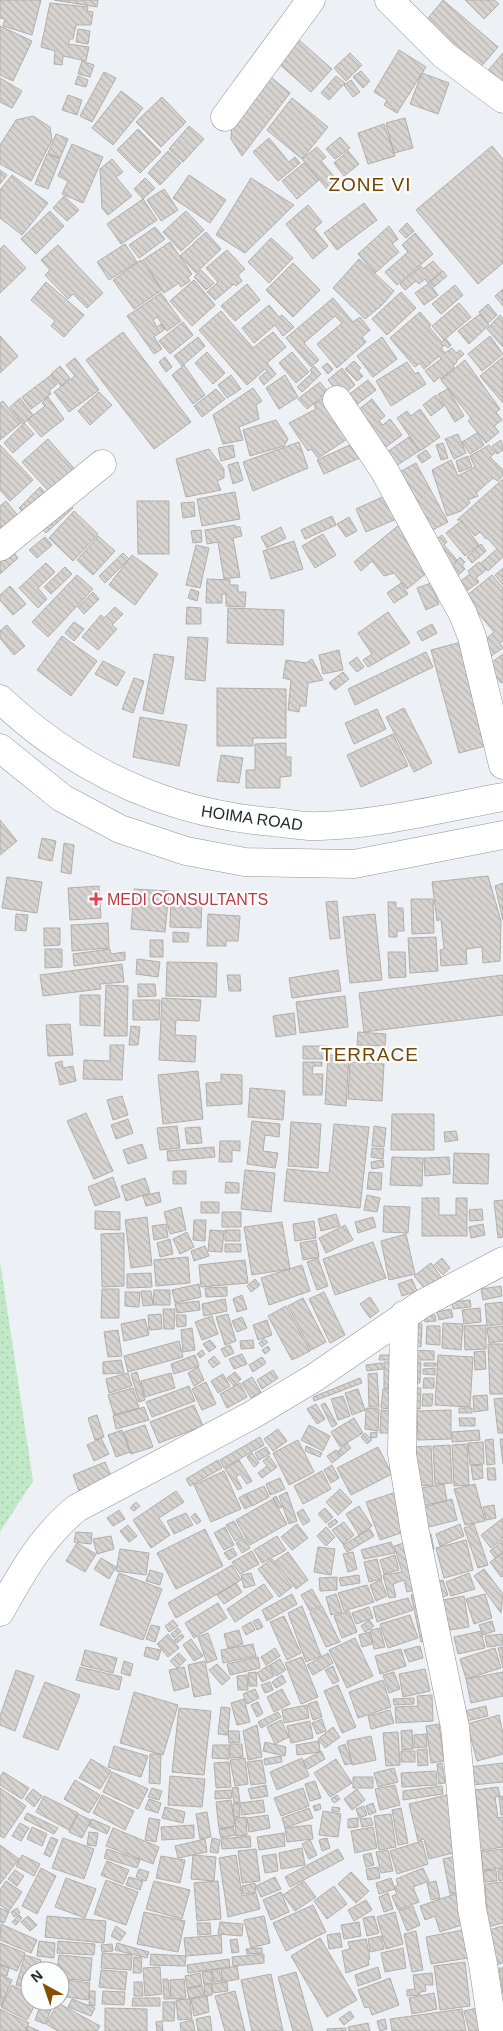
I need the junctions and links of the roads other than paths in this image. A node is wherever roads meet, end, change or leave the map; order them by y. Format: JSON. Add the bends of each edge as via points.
{"nodes":[{"id":1,"x":311,"y":0,"type":"edge"},
{"id":2,"x":389,"y":0,"type":"edge"},
{"id":3,"x":503,"y":99,"type":"edge"},
{"id":4,"x":225,"y":117,"type":"dead end"},
{"id":5,"x":337,"y":400,"type":"dead end"},
{"id":6,"x":102,"y":464,"type":"dead end"},
{"id":7,"x":0,"y":547,"type":"edge"},
{"id":8,"x":0,"y":699,"type":"edge"},
{"id":9,"x":0,"y":748,"type":"edge"},
{"id":10,"x":503,"y":765,"type":"edge"},
{"id":11,"x":503,"y":797,"type":"edge"},
{"id":12,"x":503,"y":835,"type":"edge"},
{"id":13,"x":503,"y":1261,"type":"edge"},
{"id":14,"x":404,"y":1315,"type":"junction"},
{"id":15,"x":0,"y":1612,"type":"edge"},
{"id":16,"x":493,"y":2031,"type":"edge"}],
"edges":[{"from":1,"to":4,"type":"street"},
{"from":2,"to":3,"type":"street","via":[[444,55]]},
{"from":5,"to":10,"type":"street","via":[[384,470],[463,614],[472,637]]},
{"from":6,"to":7,"type":"street"},
{"from":8,"to":11,"type":"street","name":"HOIMA ROAD","via":[[70,756],[127,787],[193,810],[253,821],[318,826],[361,822]]},
{"from":9,"to":12,"type":"street","via":[[62,798],[120,829],[186,851],[245,862],[354,864]]},
{"from":13,"to":14,"type":"street"},
{"from":14,"to":15,"type":"street","via":[[314,1378],[77,1508],[43,1541]]},
{"from":14,"to":16,"type":"street","via":[[402,1454],[455,1726],[472,1909]]}]}
